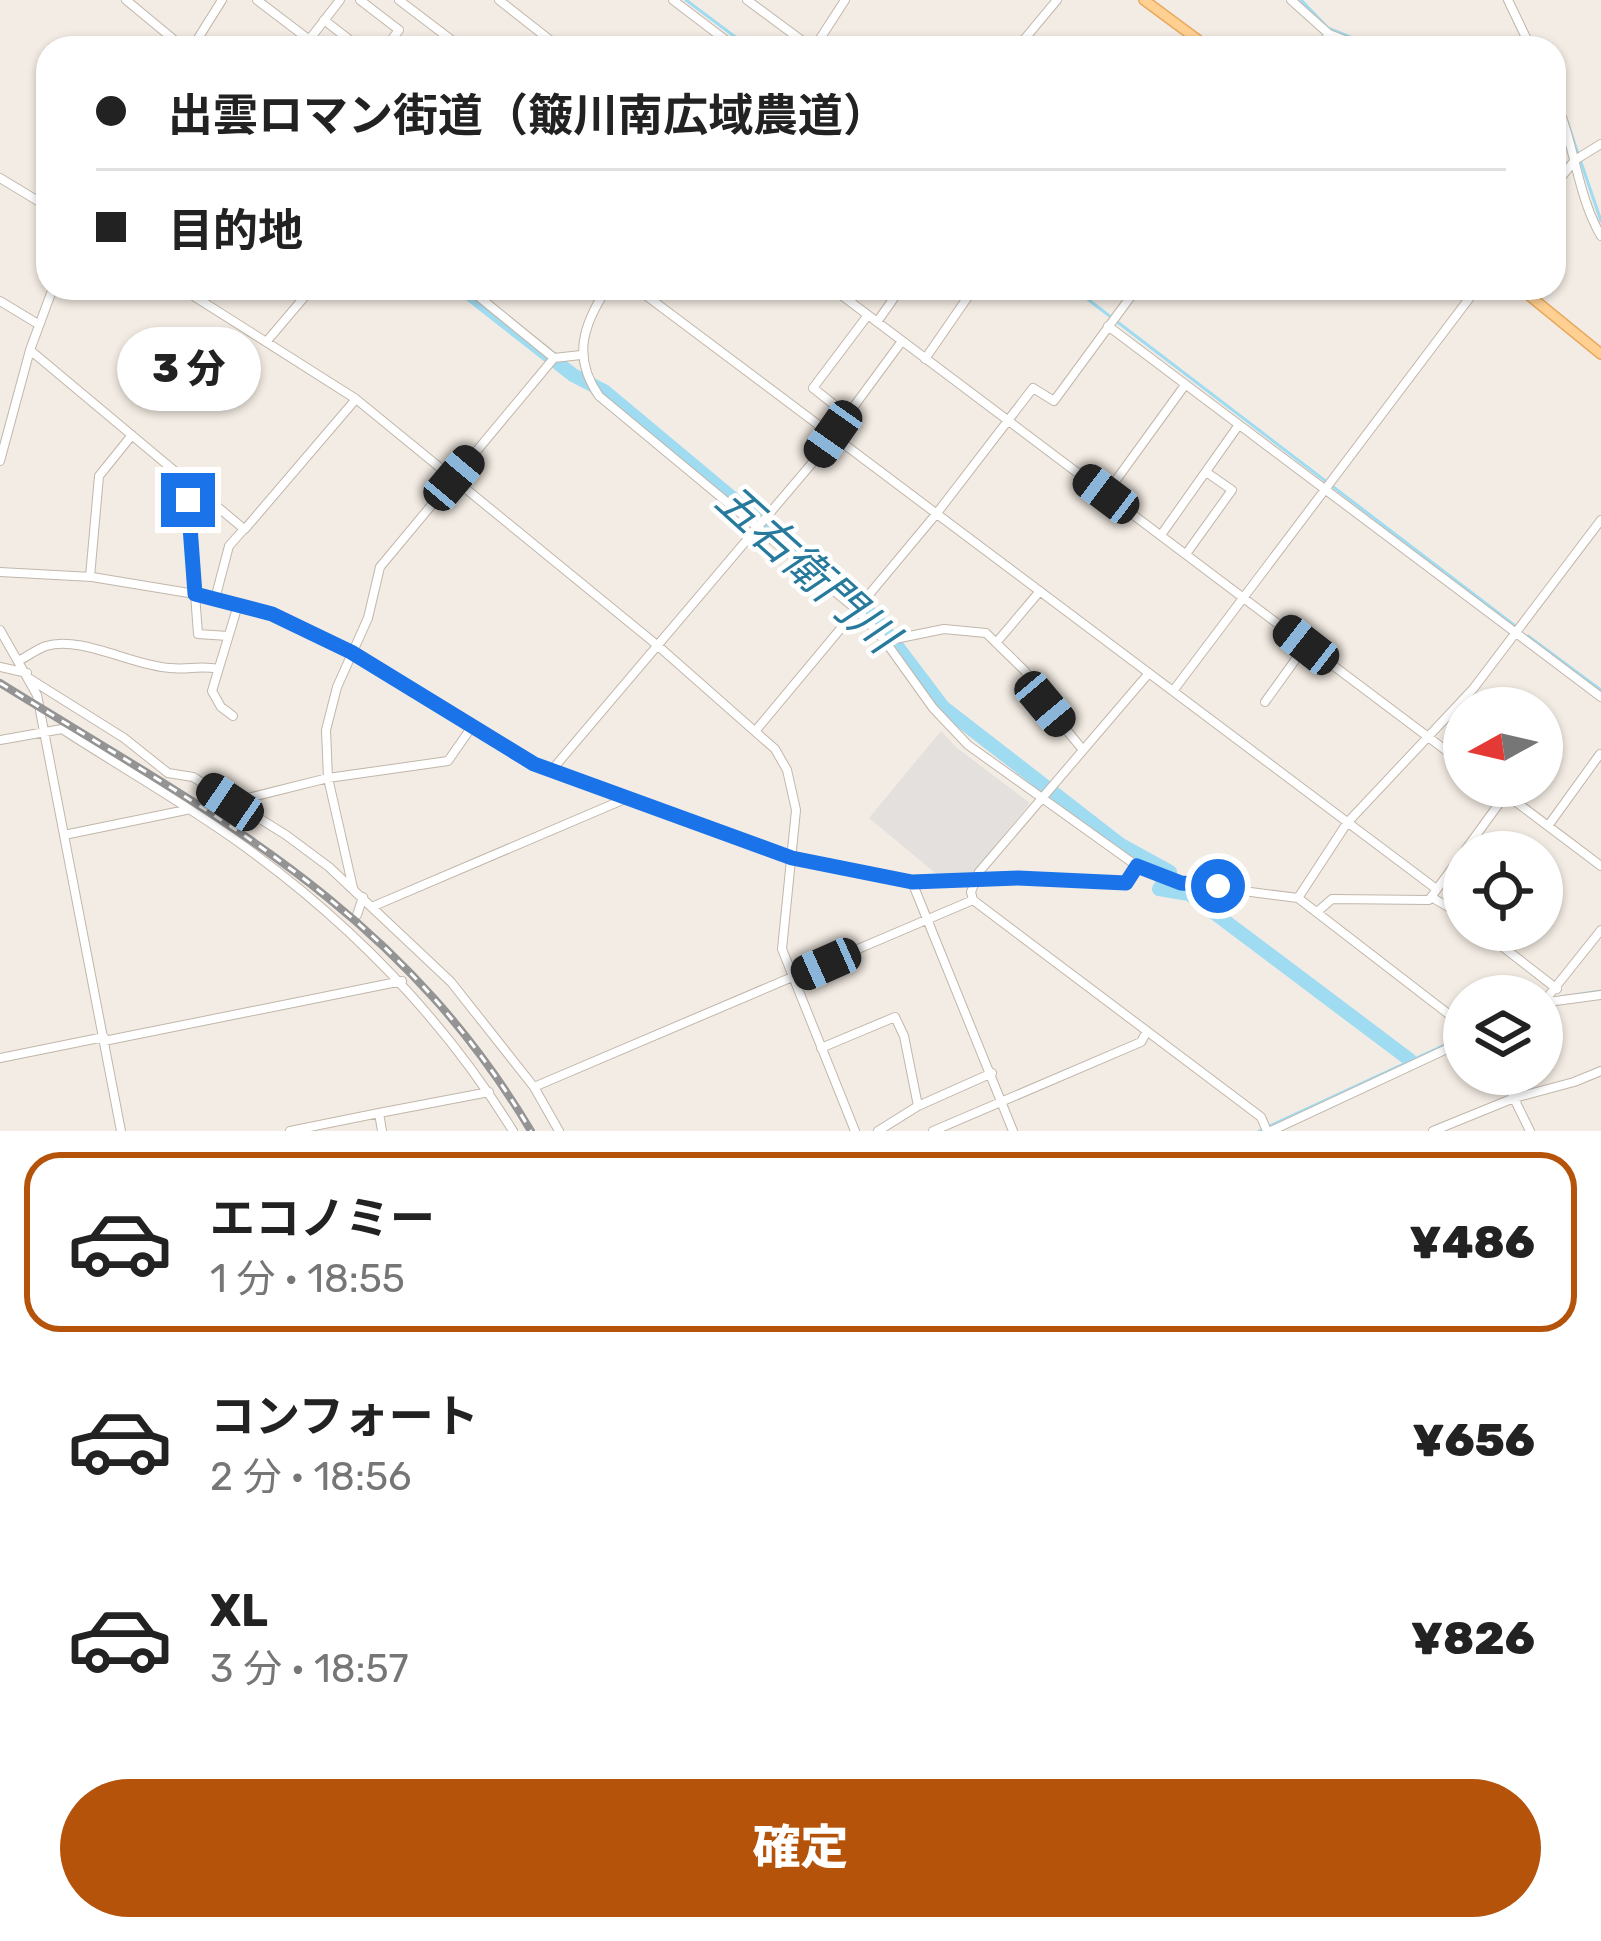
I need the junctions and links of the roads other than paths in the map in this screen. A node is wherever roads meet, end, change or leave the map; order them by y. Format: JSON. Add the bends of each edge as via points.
{"nodes":[{"id":1,"x":126,"y":0,"type":"edge"},
{"id":2,"x":222,"y":0,"type":"edge"},
{"id":3,"x":256,"y":0,"type":"edge"},
{"id":4,"x":340,"y":0,"type":"edge"},
{"id":5,"x":360,"y":0,"type":"edge"},
{"id":6,"x":400,"y":0,"type":"edge"},
{"id":7,"x":499,"y":0,"type":"edge"},
{"id":8,"x":673,"y":0,"type":"edge"},
{"id":9,"x":747,"y":0,"type":"edge"},
{"id":10,"x":845,"y":0,"type":"edge"},
{"id":11,"x":1057,"y":0,"type":"edge"},
{"id":12,"x":1144,"y":0,"type":"edge"},
{"id":13,"x":1291,"y":0,"type":"edge"},
{"id":14,"x":1508,"y":0,"type":"edge"},
{"id":15,"x":324,"y":20,"type":"junction"},
{"id":16,"x":1329,"y":34,"type":"joint"},
{"id":17,"x":172,"y":36,"type":"edge"},
{"id":18,"x":196,"y":36,"type":"edge"},
{"id":19,"x":304,"y":36,"type":"edge"},
{"id":20,"x":312,"y":36,"type":"edge"},
{"id":21,"x":345,"y":36,"type":"edge"},
{"id":22,"x":395,"y":36,"type":"edge"},
{"id":23,"x":446,"y":36,"type":"edge"},
{"id":24,"x":545,"y":36,"type":"edge"},
{"id":25,"x":720,"y":36,"type":"edge"},
{"id":26,"x":796,"y":36,"type":"edge"},
{"id":27,"x":821,"y":36,"type":"edge"},
{"id":28,"x":1027,"y":36,"type":"edge"},
{"id":29,"x":1193,"y":36,"type":"edge"},
{"id":30,"x":1334,"y":36,"type":"edge"},
{"id":31,"x":1525,"y":36,"type":"edge"},
{"id":32,"x":1566,"y":127,"type":"edge"},
{"id":33,"x":1601,"y":143,"type":"edge"},
{"id":34,"x":1575,"y":160,"type":"junction"},
{"id":35,"x":1566,"y":171,"type":"edge"},
{"id":36,"x":0,"y":178,"type":"edge"},
{"id":37,"x":36,"y":200,"type":"edge"},
{"id":38,"x":1601,"y":236,"type":"edge"},
{"id":39,"x":48,"y":300,"type":"edge"},
{"id":40,"x":200,"y":300,"type":"edge"},
{"id":41,"x":302,"y":300,"type":"edge"},
{"id":42,"x":484,"y":300,"type":"edge"},
{"id":43,"x":599,"y":300,"type":"edge"},
{"id":44,"x":653,"y":300,"type":"edge"},
{"id":45,"x":847,"y":300,"type":"edge"},
{"id":46,"x":890,"y":300,"type":"edge"},
{"id":47,"x":966,"y":300,"type":"edge"},
{"id":48,"x":1128,"y":300,"type":"edge"},
{"id":49,"x":1468,"y":300,"type":"edge"},
{"id":50,"x":1535,"y":300,"type":"edge"},
{"id":51,"x":0,"y":301,"type":"edge"},
{"id":52,"x":872,"y":319,"type":"junction"},
{"id":53,"x":38,"y":324,"type":"junction"},
{"id":54,"x":1108,"y":326,"type":"junction"},
{"id":55,"x":267,"y":341,"type":"junction"},
{"id":56,"x":902,"y":341,"type":"junction"},
{"id":57,"x":30,"y":350,"type":"junction"},
{"id":58,"x":1601,"y":354,"type":"edge"},
{"id":59,"x":581,"y":355,"type":"junction"},
{"id":60,"x":554,"y":358,"type":"junction"},
{"id":61,"x":925,"y":358,"type":"junction"},
{"id":62,"x":1185,"y":385,"type":"junction"},
{"id":63,"x":356,"y":399,"type":"junction"},
{"id":64,"x":847,"y":415,"type":"junction"},
{"id":65,"x":1008,"y":421,"type":"junction"},
{"id":66,"x":1238,"y":426,"type":"junction"},
{"id":67,"x":833,"y":434,"type":"junction"},
{"id":68,"x":133,"y":435,"type":"junction"},
{"id":69,"x":0,"y":456,"type":"edge"},
{"id":70,"x":1205,"y":472,"type":"junction"},
{"id":71,"x":454,"y":478,"type":"junction"},
{"id":72,"x":197,"y":489,"type":"junction"},
{"id":73,"x":1323,"y":490,"type":"junction"},
{"id":74,"x":1106,"y":494,"type":"junction"},
{"id":75,"x":937,"y":513,"type":"junction"},
{"id":76,"x":1601,"y":520,"type":"edge"},
{"id":77,"x":755,"y":526,"type":"junction"},
{"id":78,"x":244,"y":529,"type":"junction"},
{"id":79,"x":1161,"y":535,"type":"junction"},
{"id":80,"x":1186,"y":554,"type":"junction"},
{"id":81,"x":0,"y":572,"type":"edge"},
{"id":82,"x":90,"y":577,"type":"junction"},
{"id":83,"x":1040,"y":591,"type":"junction"},
{"id":84,"x":195,"y":594,"type":"junction"},
{"id":85,"x":1244,"y":597,"type":"junction"},
{"id":86,"x":215,"y":599,"type":"junction"},
{"id":87,"x":238,"y":605,"type":"junction"},
{"id":88,"x":857,"y":610,"type":"junction"},
{"id":89,"x":0,"y":630,"type":"edge"},
{"id":90,"x":1516,"y":633,"type":"junction"},
{"id":91,"x":228,"y":636,"type":"junction"},
{"id":92,"x":885,"y":641,"type":"junction"},
{"id":93,"x":996,"y":643,"type":"junction"},
{"id":94,"x":657,"y":645,"type":"junction"},
{"id":95,"x":1306,"y":645,"type":"junction"},
{"id":96,"x":351,"y":652,"type":"junction"},
{"id":97,"x":20,"y":660,"type":"junction"},
{"id":98,"x":0,"y":667,"type":"edge"},
{"id":99,"x":218,"y":669,"type":"junction"},
{"id":100,"x":1149,"y":673,"type":"junction"},
{"id":101,"x":28,"y":676,"type":"junction"},
{"id":102,"x":1173,"y":691,"type":"junction"},
{"id":103,"x":1601,"y":697,"type":"edge"},
{"id":104,"x":1264,"y":702,"type":"dead end"},
{"id":105,"x":232,"y":716,"type":"dead end"},
{"id":106,"x":473,"y":725,"type":"junction"},
{"id":107,"x":757,"y":729,"type":"junction"},
{"id":108,"x":43,"y":731,"type":"junction"},
{"id":109,"x":1429,"y":739,"type":"junction"},
{"id":110,"x":0,"y":740,"type":"edge"},
{"id":111,"x":1443,"y":749,"type":"edge"},
{"id":112,"x":1083,"y":750,"type":"junction"},
{"id":113,"x":1600,"y":754,"type":"edge"},
{"id":114,"x":551,"y":771,"type":"junction"},
{"id":115,"x":328,"y":778,"type":"junction"},
{"id":116,"x":1040,"y":797,"type":"junction"},
{"id":117,"x":627,"y":799,"type":"junction"},
{"id":118,"x":230,"y":802,"type":"junction"},
{"id":119,"x":1496,"y":807,"type":"edge"},
{"id":120,"x":1523,"y":807,"type":"edge"},
{"id":121,"x":187,"y":810,"type":"junction"},
{"id":122,"x":1347,"y":823,"type":"junction"},
{"id":123,"x":1548,"y":826,"type":"junction"},
{"id":124,"x":64,"y":835,"type":"junction"},
{"id":125,"x":792,"y":858,"type":"junction"},
{"id":126,"x":1137,"y":866,"type":"junction"},
{"id":127,"x":1601,"y":866,"type":"edge"},
{"id":128,"x":975,"y":880,"type":"junction"},
{"id":129,"x":912,"y":882,"type":"junction"},
{"id":130,"x":354,"y":889,"type":"junction"},
{"id":131,"x":1433,"y":892,"type":"junction"},
{"id":132,"x":363,"y":897,"type":"junction"},
{"id":133,"x":1298,"y":898,"type":"junction"},
{"id":134,"x":973,"y":900,"type":"junction"},
{"id":135,"x":1443,"y":900,"type":"edge"},
{"id":136,"x":374,"y":907,"type":"junction"},
{"id":137,"x":1317,"y":912,"type":"junction"},
{"id":138,"x":926,"y":920,"type":"junction"},
{"id":139,"x":354,"y":922,"type":"junction"},
{"id":140,"x":1601,"y":930,"type":"edge"},
{"id":141,"x":1508,"y":951,"type":"edge"},
{"id":142,"x":1539,"y":975,"type":"edge"},
{"id":143,"x":792,"y":978,"type":"junction"},
{"id":144,"x":402,"y":981,"type":"junction"},
{"id":145,"x":1563,"y":981,"type":"edge"},
{"id":146,"x":1601,"y":995,"type":"edge"},
{"id":147,"x":1563,"y":1000,"type":"edge"},
{"id":148,"x":1443,"y":1010,"type":"edge"},
{"id":149,"x":1148,"y":1031,"type":"junction"},
{"id":150,"x":104,"y":1039,"type":"junction"},
{"id":151,"x":821,"y":1048,"type":"junction"},
{"id":152,"x":1443,"y":1051,"type":"edge"},
{"id":153,"x":0,"y":1058,"type":"edge"},
{"id":154,"x":1601,"y":1070,"type":"edge"},
{"id":155,"x":992,"y":1073,"type":"junction"},
{"id":156,"x":534,"y":1088,"type":"junction"},
{"id":157,"x":489,"y":1092,"type":"junction"},
{"id":158,"x":1512,"y":1095,"type":"edge"},
{"id":159,"x":1514,"y":1098,"type":"junction"},
{"id":160,"x":1004,"y":1101,"type":"junction"},
{"id":161,"x":918,"y":1106,"type":"junction"},
{"id":162,"x":379,"y":1114,"type":"junction"},
{"id":163,"x":121,"y":1131,"type":"edge"},
{"id":164,"x":290,"y":1131,"type":"edge"},
{"id":165,"x":382,"y":1131,"type":"edge"},
{"id":166,"x":513,"y":1131,"type":"edge"},
{"id":167,"x":560,"y":1131,"type":"edge"},
{"id":168,"x":855,"y":1131,"type":"edge"},
{"id":169,"x":878,"y":1131,"type":"edge"},
{"id":170,"x":933,"y":1131,"type":"edge"},
{"id":171,"x":1013,"y":1131,"type":"edge"},
{"id":172,"x":1269,"y":1131,"type":"edge"},
{"id":173,"x":1433,"y":1131,"type":"edge"},
{"id":174,"x":1531,"y":1131,"type":"edge"}],
"edges":[{"from":1,"to":17,"type":"street"},
{"from":2,"to":18,"type":"street"},
{"from":3,"to":19,"type":"street"},
{"from":4,"to":15,"type":"street"},
{"from":5,"to":22,"type":"street","via":[[399,30]]},
{"from":6,"to":23,"type":"street"},
{"from":7,"to":24,"type":"street"},
{"from":8,"to":25,"type":"street"},
{"from":9,"to":26,"type":"street"},
{"from":10,"to":27,"type":"street"},
{"from":11,"to":28,"type":"street"},
{"from":12,"to":29,"type":"main road"},
{"from":13,"to":16,"type":"street"},
{"from":14,"to":31,"type":"street"},
{"from":15,"to":20,"type":"street"},
{"from":15,"to":21,"type":"street"},
{"from":16,"to":30,"type":"street"},
{"from":32,"to":34,"type":"street"},
{"from":33,"to":34,"type":"street"},
{"from":34,"to":35,"type":"street"},
{"from":34,"to":38,"type":"street"},
{"from":36,"to":37,"type":"street"},
{"from":39,"to":53,"type":"street"},
{"from":40,"to":55,"type":"street"},
{"from":41,"to":55,"type":"street"},
{"from":42,"to":60,"type":"street"},
{"from":43,"to":59,"type":"street"},
{"from":44,"to":67,"type":"street"},
{"from":45,"to":52,"type":"street"},
{"from":46,"to":52,"type":"street"},
{"from":47,"to":61,"type":"street"},
{"from":48,"to":54,"type":"street"},
{"from":49,"to":73,"type":"street"},
{"from":50,"to":58,"type":"main road"},
{"from":51,"to":53,"type":"street"},
{"from":52,"to":56,"type":"street"},
{"from":52,"to":64,"type":"street","via":[[813,388]]},
{"from":53,"to":57,"type":"street"},
{"from":54,"to":62,"type":"street"},
{"from":54,"to":65,"type":"street","via":[[1054,401],[1034,388]]},
{"from":55,"to":63,"type":"street"},
{"from":56,"to":61,"type":"street"},
{"from":56,"to":64,"type":"street"},
{"from":57,"to":68,"type":"street"},
{"from":57,"to":69,"type":"street"},
{"from":59,"to":60,"type":"street"},
{"from":59,"to":77,"type":"street","via":[[610,407]]},
{"from":60,"to":71,"type":"street"},
{"from":61,"to":65,"type":"street"},
{"from":62,"to":66,"type":"street"},
{"from":62,"to":74,"type":"street"},
{"from":63,"to":71,"type":"street"},
{"from":63,"to":78,"type":"street"},
{"from":64,"to":67,"type":"street"},
{"from":65,"to":74,"type":"street"},
{"from":65,"to":75,"type":"street"},
{"from":66,"to":70,"type":"street"},
{"from":66,"to":73,"type":"street"},
{"from":67,"to":75,"type":"street"},
{"from":67,"to":77,"type":"street"},
{"from":68,"to":72,"type":"street"},
{"from":68,"to":82,"type":"street","via":[[99,476]]},
{"from":70,"to":79,"type":"street"},
{"from":70,"to":80,"type":"street","via":[[1232,490]]},
{"from":71,"to":94,"type":"street"},
{"from":71,"to":96,"type":"street","via":[[380,566]]},
{"from":72,"to":78,"type":"street"},
{"from":72,"to":84,"type":"street","via":[[188,500]]},
{"from":73,"to":85,"type":"street"},
{"from":73,"to":90,"type":"street"},
{"from":74,"to":79,"type":"street"},
{"from":75,"to":83,"type":"street"},
{"from":75,"to":88,"type":"street"},
{"from":76,"to":90,"type":"street"},
{"from":77,"to":88,"type":"street"},
{"from":77,"to":94,"type":"street"},
{"from":78,"to":86,"type":"street","via":[[229,546]]},
{"from":79,"to":80,"type":"street"},
{"from":80,"to":85,"type":"street"},
{"from":81,"to":82,"type":"street"},
{"from":82,"to":84,"type":"street"},
{"from":83,"to":93,"type":"street"},
{"from":83,"to":100,"type":"street"},
{"from":84,"to":86,"type":"street"},
{"from":84,"to":91,"type":"street","via":[[198,634]]},
{"from":85,"to":95,"type":"street"},
{"from":85,"to":102,"type":"street"},
{"from":86,"to":87,"type":"street"},
{"from":87,"to":91,"type":"street"},
{"from":87,"to":96,"type":"street"},
{"from":88,"to":92,"type":"street"},
{"from":88,"to":107,"type":"street"},
{"from":89,"to":97,"type":"street"},
{"from":90,"to":103,"type":"street"},
{"from":90,"to":109,"type":"street"},
{"from":91,"to":99,"type":"street"},
{"from":92,"to":93,"type":"street","via":[[962,629]]},
{"from":92,"to":116,"type":"street","via":[[951,728]]},
{"from":93,"to":112,"type":"street"},
{"from":94,"to":107,"type":"street"},
{"from":94,"to":114,"type":"street"},
{"from":95,"to":104,"type":"street"},
{"from":95,"to":109,"type":"street"},
{"from":96,"to":106,"type":"street"},
{"from":96,"to":115,"type":"street","via":[[326,730]]},
{"from":97,"to":99,"type":"street","via":[[50,644],[173,669]]},
{"from":97,"to":101,"type":"street"},
{"from":98,"to":101,"type":"street"},
{"from":99,"to":105,"type":"street","via":[[212,691]]},
{"from":100,"to":102,"type":"street"},
{"from":100,"to":112,"type":"street"},
{"from":101,"to":108,"type":"street"},
{"from":101,"to":118,"type":"street","via":[[168,772],[193,777]]},
{"from":102,"to":122,"type":"street"},
{"from":106,"to":114,"type":"street"},
{"from":106,"to":115,"type":"street","via":[[448,761]]},
{"from":107,"to":125,"type":"street","via":[[794,790]]},
{"from":108,"to":110,"type":"street"},
{"from":108,"to":121,"type":"street","via":[[62,730]]},
{"from":108,"to":124,"type":"street"},
{"from":109,"to":111,"type":"street"},
{"from":109,"to":122,"type":"street"},
{"from":112,"to":116,"type":"street"},
{"from":113,"to":123,"type":"street"},
{"from":114,"to":117,"type":"street"},
{"from":115,"to":118,"type":"street"},
{"from":115,"to":130,"type":"street"},
{"from":116,"to":126,"type":"street"},
{"from":116,"to":128,"type":"street"},
{"from":117,"to":125,"type":"street"},
{"from":117,"to":136,"type":"street"},
{"from":118,"to":130,"type":"street"},
{"from":119,"to":131,"type":"street"},
{"from":120,"to":123,"type":"street"},
{"from":121,"to":124,"type":"street"},
{"from":121,"to":139,"type":"street"},
{"from":122,"to":131,"type":"street"},
{"from":122,"to":133,"type":"street"},
{"from":123,"to":127,"type":"street"},
{"from":124,"to":150,"type":"street"},
{"from":125,"to":129,"type":"street"},
{"from":125,"to":143,"type":"street","via":[[782,949]]},
{"from":126,"to":128,"type":"street","via":[[1126,883]]},
{"from":126,"to":133,"type":"street","via":[[1181,883]]},
{"from":128,"to":129,"type":"street"},
{"from":128,"to":134,"type":"street"},
{"from":129,"to":138,"type":"street"},
{"from":130,"to":132,"type":"street"},
{"from":131,"to":135,"type":"street"},
{"from":131,"to":137,"type":"street","via":[[1429,900],[1332,899]]},
{"from":132,"to":136,"type":"street"},
{"from":132,"to":139,"type":"street"},
{"from":133,"to":137,"type":"street"},
{"from":134,"to":138,"type":"street"},
{"from":134,"to":149,"type":"street"},
{"from":136,"to":156,"type":"street","via":[[452,982]]},
{"from":137,"to":148,"type":"street"},
{"from":138,"to":143,"type":"street"},
{"from":138,"to":155,"type":"street"},
{"from":139,"to":144,"type":"street"},
{"from":140,"to":145,"type":"street"},
{"from":141,"to":142,"type":"street"},
{"from":143,"to":151,"type":"street"},
{"from":143,"to":156,"type":"street"},
{"from":144,"to":150,"type":"street"},
{"from":144,"to":157,"type":"street"},
{"from":146,"to":147,"type":"street"},
{"from":149,"to":160,"type":"street","via":[[1141,1042]]},
{"from":149,"to":172,"type":"street"},
{"from":150,"to":153,"type":"street"},
{"from":150,"to":163,"type":"street"},
{"from":151,"to":161,"type":"street","via":[[895,1017]]},
{"from":151,"to":168,"type":"street"},
{"from":152,"to":172,"type":"street"},
{"from":154,"to":159,"type":"street"},
{"from":155,"to":160,"type":"street"},
{"from":155,"to":161,"type":"street"},
{"from":156,"to":167,"type":"street"},
{"from":157,"to":162,"type":"street"},
{"from":157,"to":166,"type":"street"},
{"from":158,"to":159,"type":"street"},
{"from":159,"to":173,"type":"street"},
{"from":159,"to":174,"type":"street"},
{"from":160,"to":170,"type":"street"},
{"from":160,"to":171,"type":"street"},
{"from":161,"to":169,"type":"street"},
{"from":162,"to":164,"type":"street"},
{"from":162,"to":165,"type":"street"}]}
